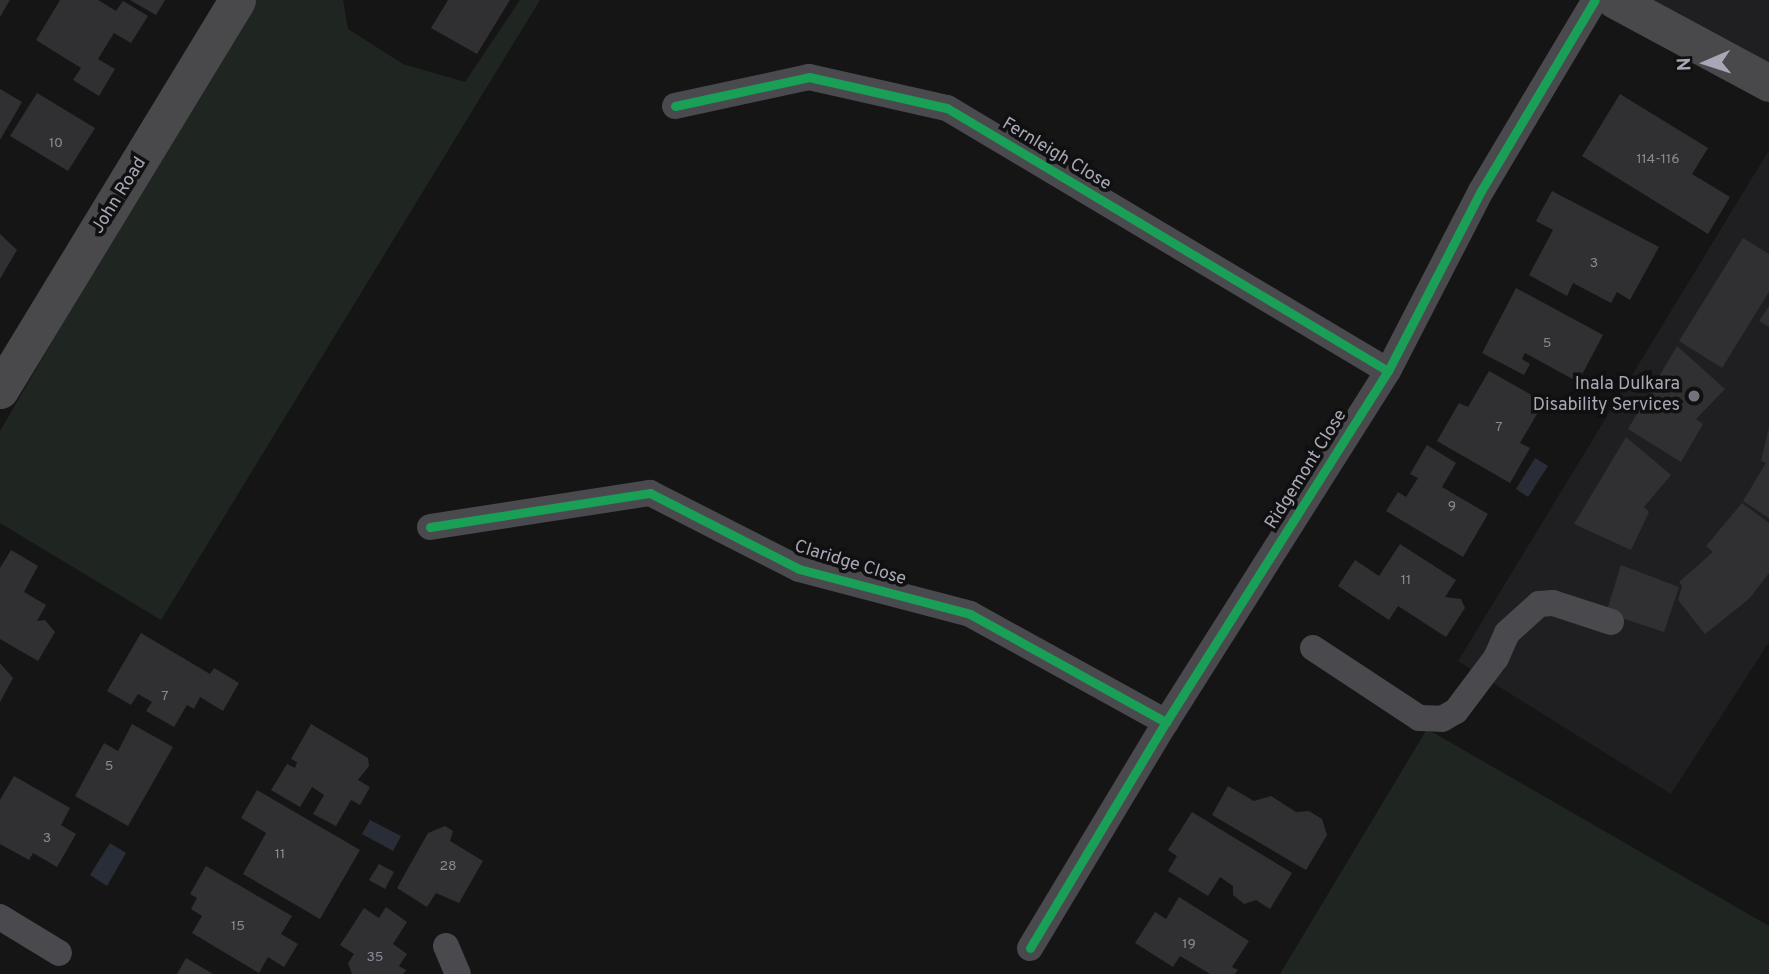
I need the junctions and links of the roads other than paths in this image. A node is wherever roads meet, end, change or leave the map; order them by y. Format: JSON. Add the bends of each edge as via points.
{"nodes":[{"id":1,"x":237,"y":0,"type":"edge"},
{"id":2,"x":1595,"y":0,"type":"edge"},
{"id":3,"x":1615,"y":0,"type":"edge"},
{"id":4,"x":1769,"y":83,"type":"edge"},
{"id":5,"x":675,"y":106,"type":"dead end"},
{"id":6,"x":1388,"y":371,"type":"junction"},
{"id":7,"x":0,"y":390,"type":"edge"},
{"id":8,"x":430,"y":527,"type":"dead end"},
{"id":9,"x":1611,"y":622,"type":"dead end"},
{"id":10,"x":1312,"y":648,"type":"dead end"},
{"id":11,"x":1166,"y":722,"type":"junction"},
{"id":12,"x":0,"y":917,"type":"edge"},
{"id":13,"x":446,"y":946,"type":"dead end"},
{"id":14,"x":1030,"y":948,"type":"dead end"},
{"id":15,"x":59,"y":953,"type":"dead end"},
{"id":16,"x":458,"y":974,"type":"edge"}],
"edges":[{"from":1,"to":7,"type":"street","name":"John Road"},
{"from":2,"to":6,"type":"street","name":"Ridgemont Close","via":[[1481,191]]},
{"from":3,"to":4,"type":"street"},
{"from":5,"to":6,"type":"street","name":"Fernleigh Close","via":[[809,77],[947,108]]},
{"from":6,"to":11,"type":"street","name":"Ridgemont Close"},
{"from":8,"to":11,"type":"street","name":"Claridge Close","via":[[650,493],[799,569],[970,614]]},
{"from":9,"to":10,"type":"street","via":[[1553,603],[1539,604],[1507,634],[1496,658],[1456,711],[1441,719],[1419,718]]},
{"from":11,"to":14,"type":"street","name":"Ridgemont Close"},
{"from":12,"to":15,"type":"street"},
{"from":13,"to":16,"type":"street"}]}
